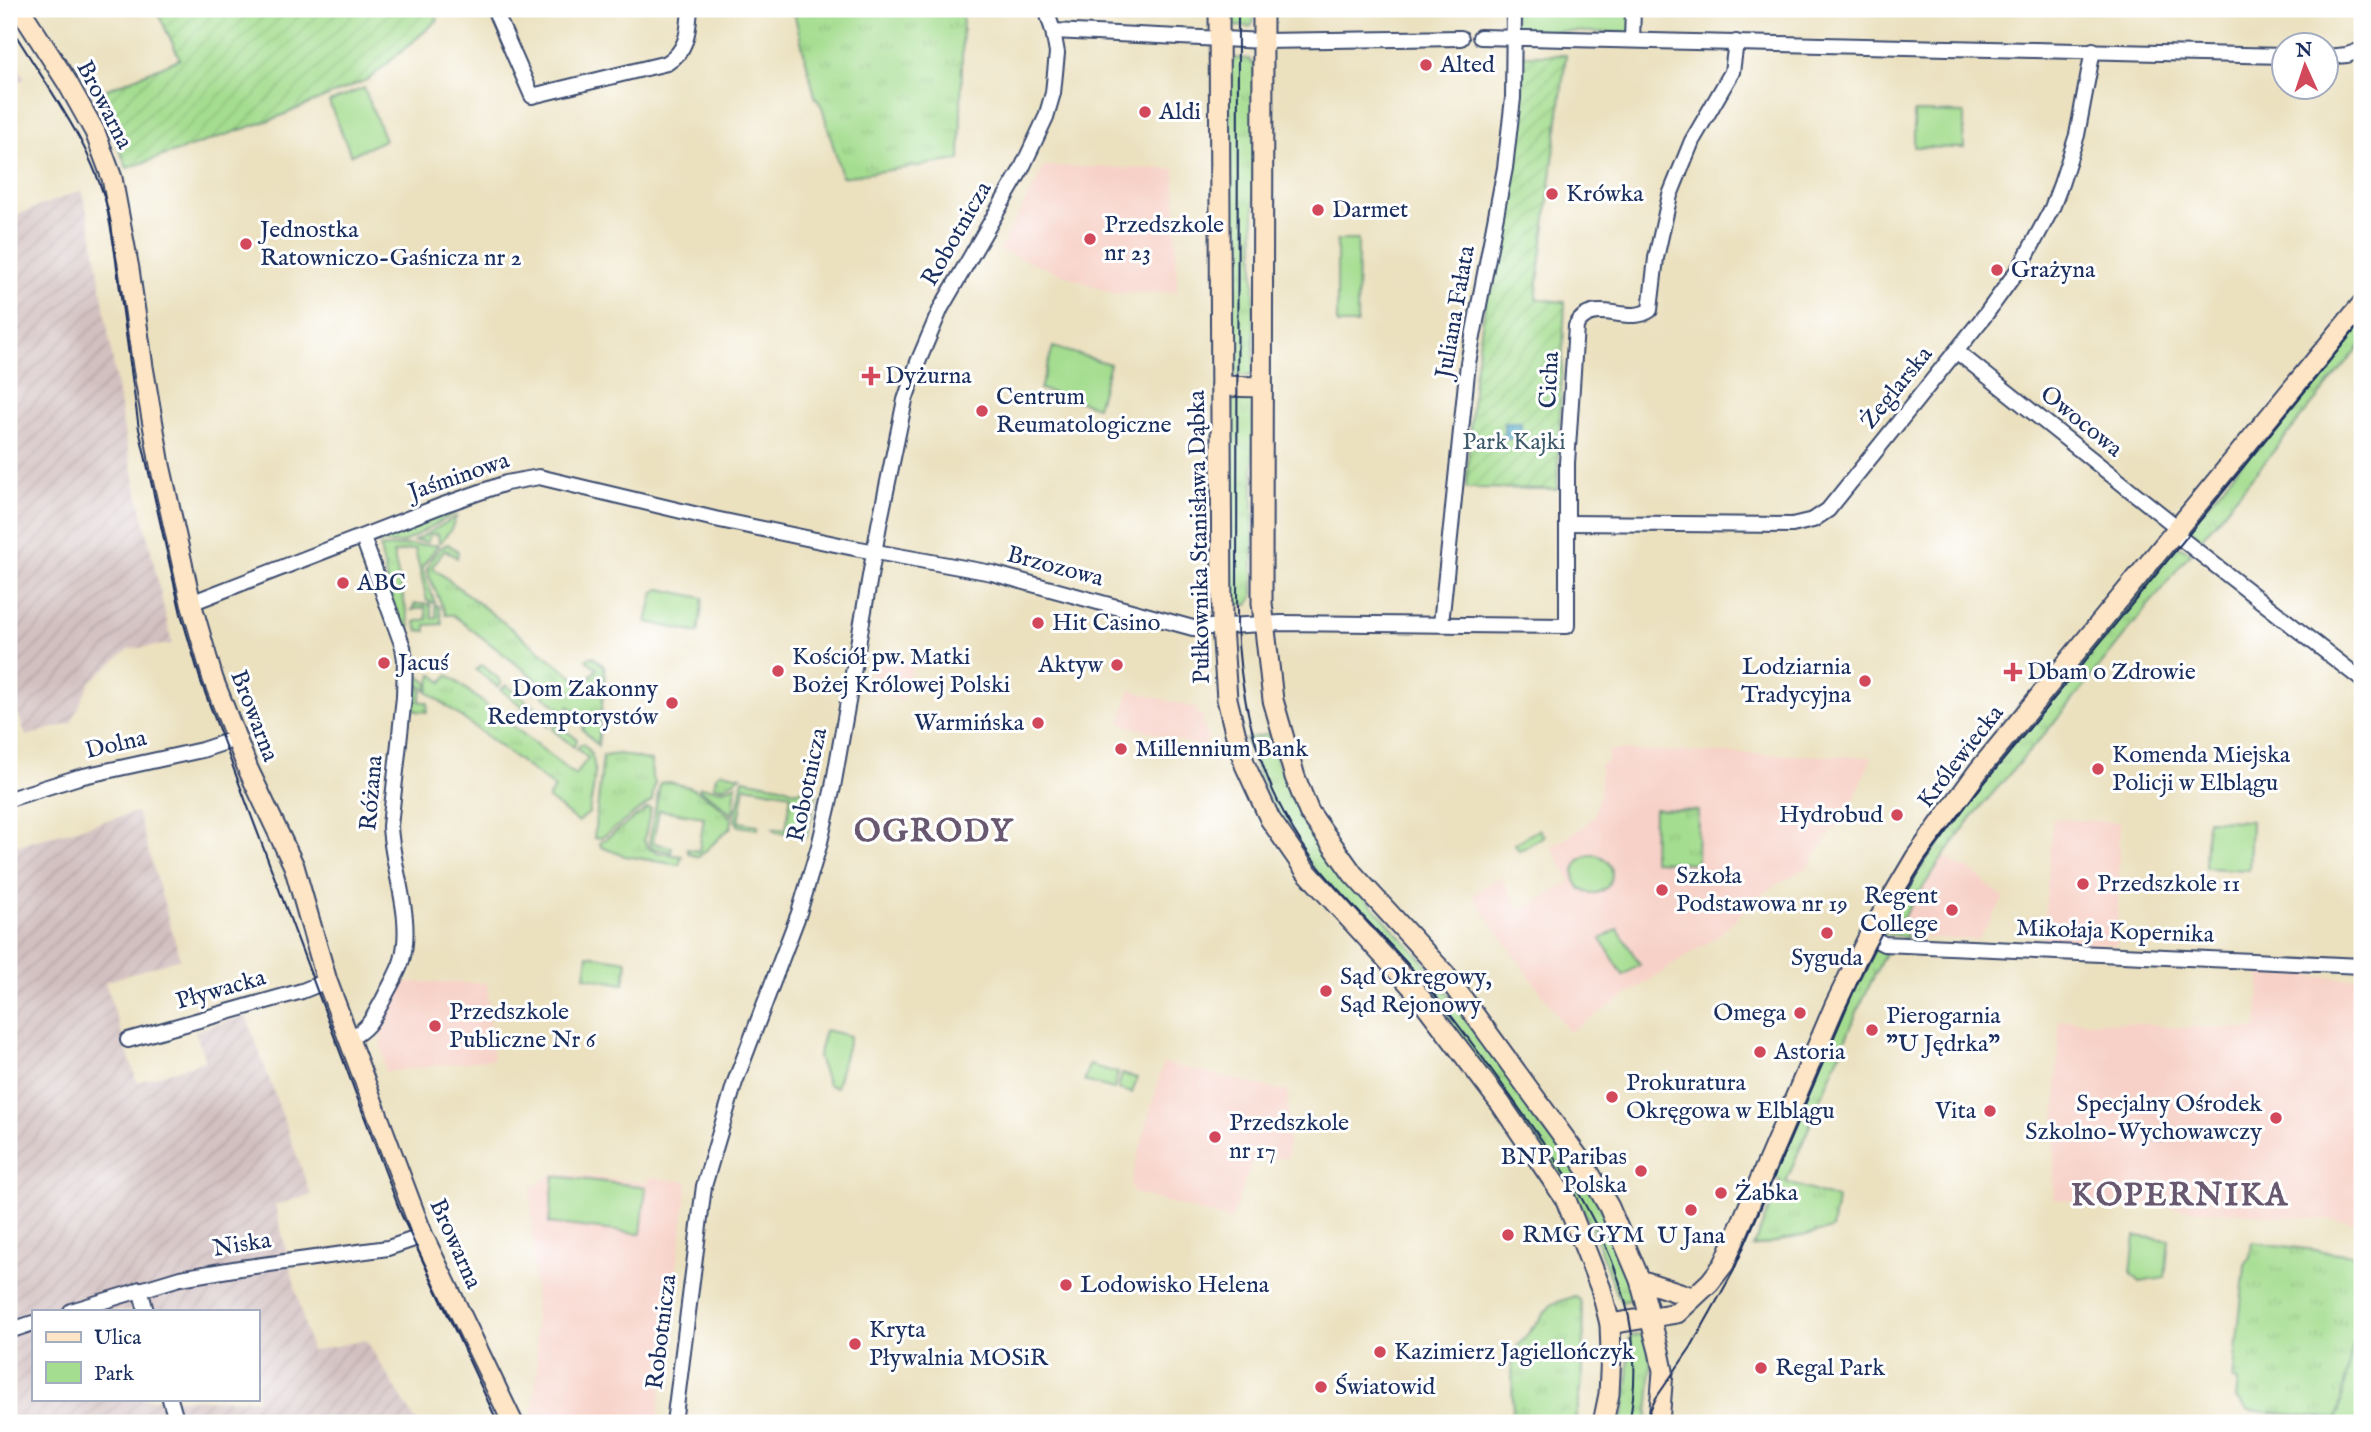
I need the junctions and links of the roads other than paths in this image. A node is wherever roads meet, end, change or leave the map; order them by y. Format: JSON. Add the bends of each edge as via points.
{"nodes":[{"id":1,"x":20,"y":9,"type":"edge"},
{"id":2,"x":494,"y":9,"type":"edge"},
{"id":3,"x":690,"y":9,"type":"edge"},
{"id":4,"x":1046,"y":9,"type":"edge"},
{"id":5,"x":1219,"y":9,"type":"edge"},
{"id":6,"x":1263,"y":9,"type":"edge"},
{"id":7,"x":1514,"y":9,"type":"edge"},
{"id":8,"x":1633,"y":9,"type":"edge"},
{"id":9,"x":1054,"y":31,"type":"junction"},
{"id":10,"x":1480,"y":37,"type":"dead end"},
{"id":11,"x":1514,"y":37,"type":"junction"},
{"id":12,"x":1220,"y":38,"type":"junction"},
{"id":13,"x":1461,"y":38,"type":"dead end"},
{"id":14,"x":1632,"y":40,"type":"junction"},
{"id":15,"x":1264,"y":41,"type":"junction"},
{"id":16,"x":1736,"y":42,"type":"junction"},
{"id":17,"x":2093,"y":50,"type":"junction"},
{"id":18,"x":2362,"y":50,"type":"edge"},
{"id":19,"x":2270,"y":56,"type":"edge"},
{"id":20,"x":2340,"y":56,"type":"edge"},
{"id":21,"x":2362,"y":304,"type":"edge"},
{"id":22,"x":1956,"y":351,"type":"junction"},
{"id":23,"x":1221,"y":386,"type":"junction"},
{"id":24,"x":1262,"y":387,"type":"junction"},
{"id":25,"x":1567,"y":523,"type":"junction"},
{"id":26,"x":2176,"y":531,"type":"junction"},
{"id":27,"x":363,"y":538,"type":"junction"},
{"id":28,"x":874,"y":551,"type":"junction"},
{"id":29,"x":191,"y":603,"type":"junction"},
{"id":30,"x":1264,"y":624,"type":"junction"},
{"id":31,"x":1441,"y":624,"type":"junction"},
{"id":32,"x":1222,"y":627,"type":"junction"},
{"id":33,"x":2362,"y":680,"type":"edge"},
{"id":34,"x":235,"y":739,"type":"junction"},
{"id":35,"x":9,"y":799,"type":"edge"},
{"id":36,"x":1868,"y":936,"type":"junction"},
{"id":37,"x":2362,"y":966,"type":"edge"},
{"id":38,"x":327,"y":981,"type":"junction"},
{"id":39,"x":348,"y":1039,"type":"junction"},
{"id":40,"x":128,"y":1040,"type":"dead end"},
{"id":41,"x":423,"y":1236,"type":"junction"},
{"id":42,"x":1640,"y":1280,"type":"junction"},
{"id":43,"x":140,"y":1289,"type":"junction"},
{"id":44,"x":1692,"y":1297,"type":"junction"},
{"id":45,"x":74,"y":1310,"type":"edge"},
{"id":46,"x":146,"y":1310,"type":"edge"},
{"id":47,"x":1650,"y":1316,"type":"junction"},
{"id":48,"x":32,"y":1323,"type":"edge"},
{"id":49,"x":1610,"y":1324,"type":"junction"},
{"id":50,"x":9,"y":1331,"type":"edge"},
{"id":51,"x":170,"y":1400,"type":"edge"},
{"id":52,"x":177,"y":1423,"type":"edge"},
{"id":53,"x":513,"y":1423,"type":"edge"},
{"id":54,"x":674,"y":1423,"type":"edge"},
{"id":55,"x":1603,"y":1423,"type":"edge"},
{"id":56,"x":1659,"y":1423,"type":"edge"}],
"edges":[{"from":1,"to":29,"type":"main road","name":"Browarna","via":[[90,123],[112,178],[156,441]]},
{"from":2,"to":3,"type":"street","via":[[532,96],[667,63],[685,44]]},
{"from":4,"to":9,"type":"street","name":"Robotnicza"},
{"from":5,"to":12,"type":"main road","name":"Pułkownika Stanisława Dąbka"},
{"from":6,"to":15,"type":"main road"},
{"from":7,"to":11,"type":"street","name":"Juliana Fałata"},
{"from":8,"to":14,"type":"street"},
{"from":9,"to":12,"type":"street"},
{"from":9,"to":28,"type":"street","name":"Robotnicza","via":[[1057,63],[1046,117],[1021,170],[940,308],[918,362],[899,425]]},
{"from":10,"to":11,"type":"street"},
{"from":11,"to":14,"type":"street"},
{"from":11,"to":31,"type":"street","name":"Juliana Fałata","via":[[1505,168],[1468,363]]},
{"from":12,"to":15,"type":"street"},
{"from":12,"to":23,"type":"main road","name":"Pułkownika Stanisława Dąbka"},
{"from":13,"to":15,"type":"street"},
{"from":14,"to":16,"type":"street"},
{"from":15,"to":24,"type":"main road"},
{"from":16,"to":17,"type":"street"},
{"from":16,"to":25,"type":"street","name":"Cicha","via":[[1732,72],[1692,141],[1670,195],[1650,310],[1639,314],[1591,312],[1576,326]]},
{"from":17,"to":19,"type":"street"},
{"from":17,"to":22,"type":"street","name":"Żeglarska","via":[[2077,135],[2052,208],[2022,264]]},
{"from":18,"to":20,"type":"street"},
{"from":21,"to":26,"type":"main road","name":"Królewiecka"},
{"from":22,"to":25,"type":"street","name":"Żeglarska","via":[[1833,505],[1813,520],[1792,525]]},
{"from":22,"to":26,"type":"street","name":"Owocowa"},
{"from":23,"to":24,"type":"main road"},
{"from":23,"to":32,"type":"main road","name":"Pułkownika Stanisława Dąbka"},
{"from":24,"to":30,"type":"main road"},
{"from":25,"to":31,"type":"street","name":"Cicha","via":[[1567,626]]},
{"from":26,"to":33,"type":"street","name":"Owocowa"},
{"from":26,"to":36,"type":"main road","name":"Królewiecka","via":[[1961,794]]},
{"from":27,"to":28,"type":"street","name":"Jaśminowa","via":[[485,489],[539,477]]},
{"from":27,"to":29,"type":"street","name":"Jaśminowa"},
{"from":27,"to":39,"type":"street","name":"Różana","via":[[405,660],[390,826],[405,936],[401,962],[381,1002],[363,1031]]},
{"from":28,"to":32,"type":"street","name":"Brzozowa","via":[[992,573],[1188,628]]},
{"from":28,"to":54,"type":"street","name":"Robotnicza","via":[[820,846],[735,1082],[704,1186]]},
{"from":29,"to":34,"type":"main road","name":"Browarna"},
{"from":30,"to":31,"type":"street","name":"Cicha"},
{"from":30,"to":32,"type":"street","name":"Brzozowa"},
{"from":30,"to":42,"type":"main road","via":[[1273,700],[1309,812],[1353,874],[1444,973],[1587,1169]]},
{"from":32,"to":49,"type":"main road","name":"Pułkownika Stanisława Dąbka","via":[[1227,699],[1235,732],[1270,819],[1306,871],[1413,988],[1545,1166],[1576,1221]]},
{"from":34,"to":35,"type":"street","name":"Dolna"},
{"from":34,"to":38,"type":"main road","name":"Browarna","via":[[294,866]]},
{"from":36,"to":37,"type":"street","name":"Mikołaja Kopernika","via":[[1884,944]]},
{"from":36,"to":44,"type":"main road","name":"Królewiecka","via":[[1724,1264]]},
{"from":38,"to":39,"type":"main road","name":"Browarna"},
{"from":38,"to":40,"type":"street","name":"Pływacka"},
{"from":39,"to":41,"type":"main road","name":"Browarna"},
{"from":41,"to":43,"type":"street","name":"Niska","via":[[388,1248],[228,1270]]},
{"from":41,"to":53,"type":"main road","name":"Browarna"},
{"from":42,"to":44,"type":"main road"},
{"from":42,"to":47,"type":"main road"},
{"from":43,"to":45,"type":"street","name":"Niska"},
{"from":43,"to":46,"type":"street"},
{"from":44,"to":47,"type":"main road","name":"Królewiecka","via":[[1669,1301]]},
{"from":47,"to":49,"type":"main road","name":"Królewiecka"},
{"from":47,"to":56,"type":"main road","via":[[1663,1371]]},
{"from":48,"to":50,"type":"street"},
{"from":49,"to":55,"type":"main road","via":[[1609,1394]]},
{"from":51,"to":52,"type":"street"}]}
